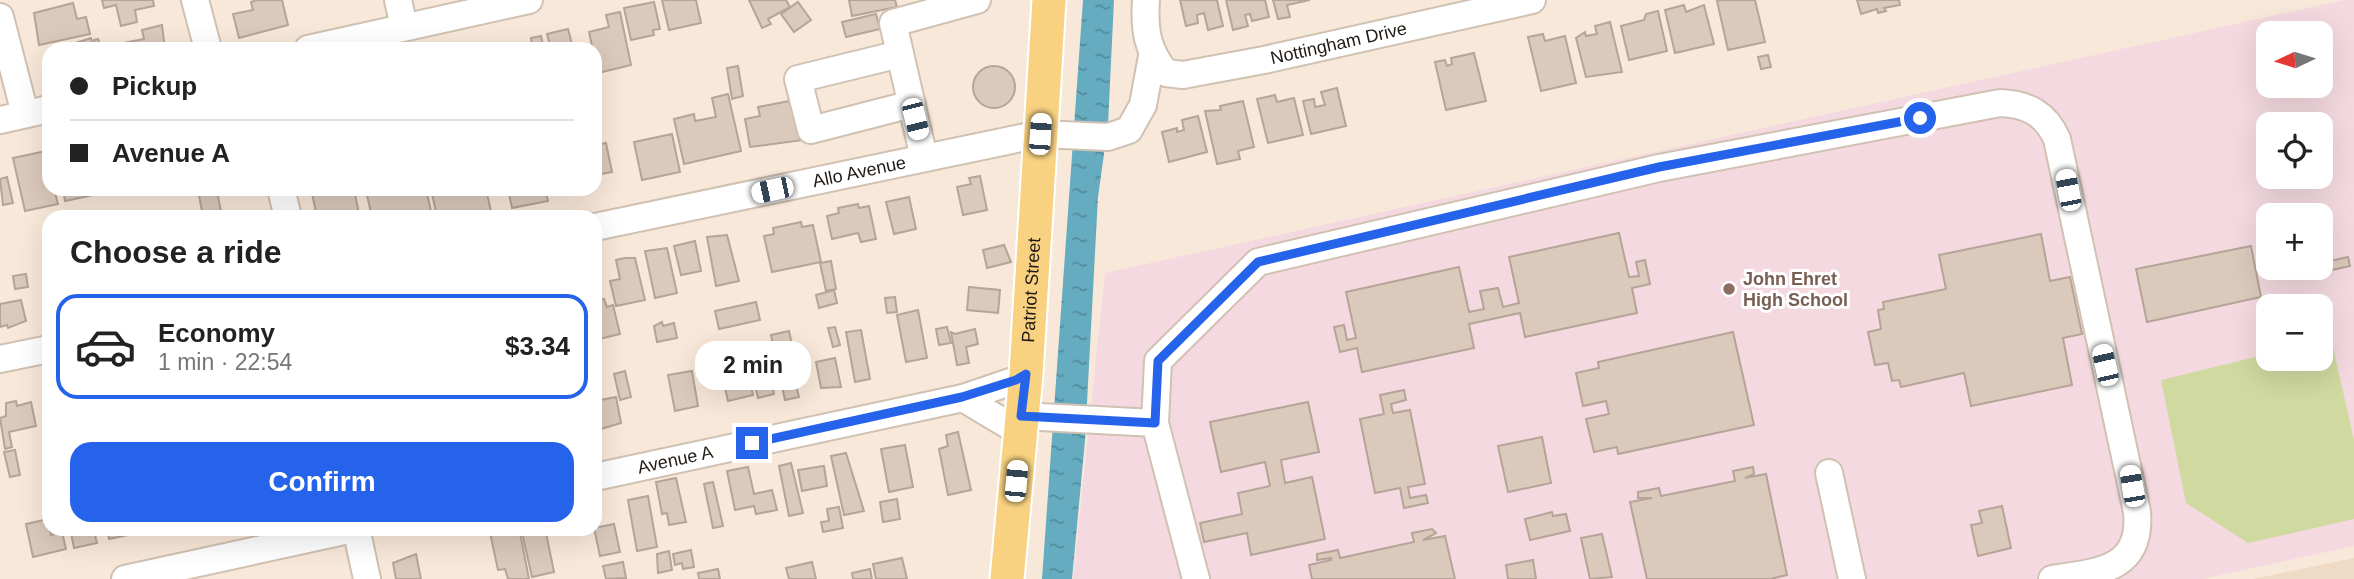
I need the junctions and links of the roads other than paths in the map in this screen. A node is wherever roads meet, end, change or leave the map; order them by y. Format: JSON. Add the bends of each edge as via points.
{"nodes":[{"id":1,"x":195,"y":0,"type":"edge"},
{"id":2,"x":398,"y":0,"type":"edge"},
{"id":3,"x":529,"y":0,"type":"edge"},
{"id":4,"x":977,"y":0,"type":"edge"},
{"id":5,"x":1049,"y":0,"type":"edge"},
{"id":6,"x":1146,"y":0,"type":"edge"},
{"id":7,"x":1532,"y":0,"type":"edge"},
{"id":8,"x":0,"y":17,"type":"edge"},
{"id":9,"x":404,"y":27,"type":"junction"},
{"id":10,"x":206,"y":42,"type":"edge"},
{"id":11,"x":338,"y":42,"type":"edge"},
{"id":12,"x":900,"y":54,"type":"junction"},
{"id":13,"x":1152,"y":56,"type":"junction"},
{"id":14,"x":912,"y":104,"type":"junction"},
{"id":15,"x":25,"y":114,"type":"edge"},
{"id":16,"x":1051,"y":134,"type":"junction"},
{"id":17,"x":924,"y":158,"type":"junction"},
{"id":18,"x":602,"y":226,"type":"edge"},
{"id":19,"x":42,"y":350,"type":"edge"},
{"id":20,"x":0,"y":359,"type":"edge"},
{"id":21,"x":1026,"y":374,"type":"junction"},
{"id":22,"x":962,"y":397,"type":"junction"},
{"id":23,"x":1027,"y":422,"type":"junction"},
{"id":24,"x":1155,"y":423,"type":"junction"},
{"id":25,"x":1829,"y":472,"type":"dead end"},
{"id":26,"x":602,"y":475,"type":"edge"},
{"id":27,"x":325,"y":536,"type":"edge"},
{"id":28,"x":358,"y":536,"type":"edge"},
{"id":29,"x":125,"y":579,"type":"edge"},
{"id":30,"x":367,"y":579,"type":"edge"},
{"id":31,"x":1007,"y":579,"type":"edge"},
{"id":32,"x":1196,"y":579,"type":"edge"},
{"id":33,"x":1852,"y":579,"type":"edge"},
{"id":34,"x":2052,"y":579,"type":"edge"}],
"edges":[{"from":1,"to":10,"type":"street"},
{"from":2,"to":9,"type":"street"},
{"from":3,"to":9,"type":"street"},
{"from":4,"to":12,"type":"street","via":[[893,23]]},
{"from":5,"to":16,"type":"main road","name":"Patriot Street"},
{"from":6,"to":13,"type":"street","via":[[1146,40]]},
{"from":7,"to":13,"type":"street","name":"Nottingham Drive","via":[[1183,75],[1166,73]]},
{"from":8,"to":15,"type":"street"},
{"from":9,"to":11,"type":"street"},
{"from":12,"to":14,"type":"street"},
{"from":12,"to":14,"type":"street","via":[[799,79],[811,130]]},
{"from":13,"to":16,"type":"street","name":"Allo Avenue","via":[[1143,106],[1129,130],[1108,137]]},
{"from":14,"to":17,"type":"street"},
{"from":16,"to":17,"type":"street","name":"Allo Avenue"},
{"from":16,"to":21,"type":"main road","name":"Patriot Street"},
{"from":17,"to":18,"type":"street","name":"Allo Avenue"},
{"from":19,"to":20,"type":"street"},
{"from":21,"to":22,"type":"street","name":"Avenue A"},
{"from":21,"to":23,"type":"main road","name":"Patriot Street"},
{"from":22,"to":23,"type":"street"},
{"from":22,"to":26,"type":"street","name":"Avenue A"},
{"from":23,"to":24,"type":"street"},
{"from":23,"to":31,"type":"main road","name":"Patriot Street"},
{"from":24,"to":32,"type":"street"},
{"from":24,"to":34,"type":"street","via":[[1158,361],[1258,262],[1659,167],[2014,103],[2041,114],[2057,139],[2137,520],[2136,540],[2116,565]]},
{"from":25,"to":33,"type":"street"},
{"from":27,"to":29,"type":"street"},
{"from":28,"to":30,"type":"street"}]}
